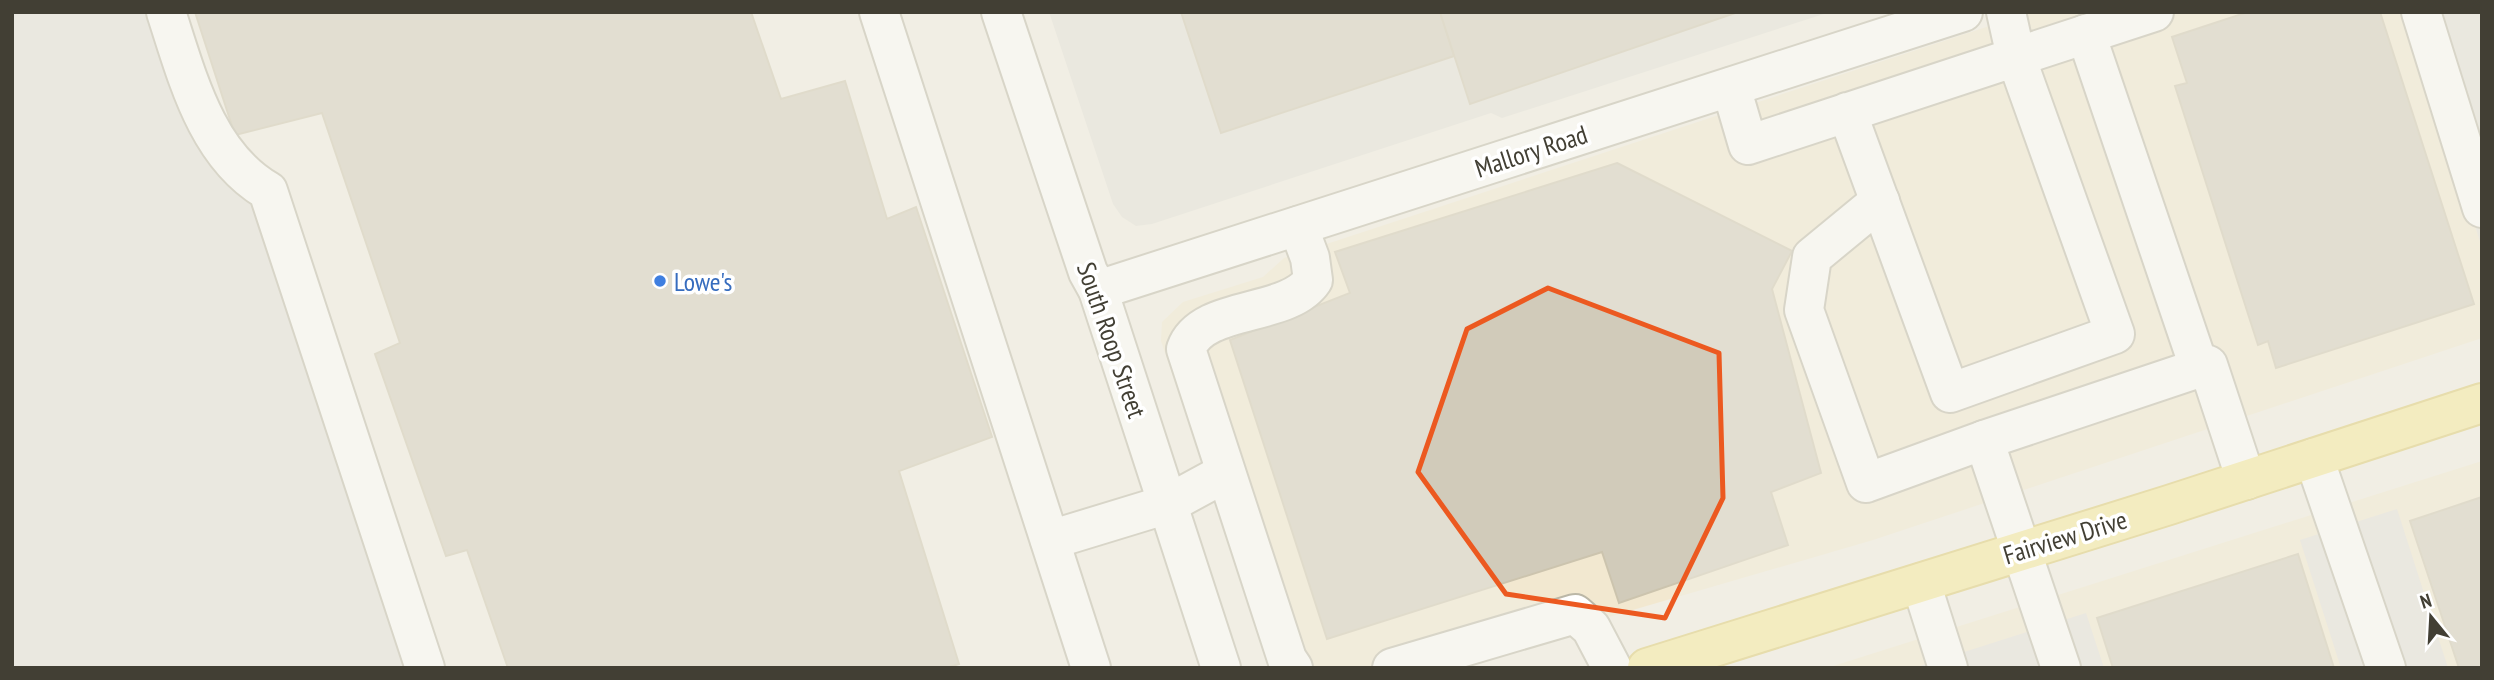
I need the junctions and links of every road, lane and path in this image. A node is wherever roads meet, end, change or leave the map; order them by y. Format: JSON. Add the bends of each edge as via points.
{"nodes":[{"id":1,"x":166,"y":12,"type":"edge"},
{"id":2,"x":879,"y":12,"type":"edge"},
{"id":3,"x":1001,"y":12,"type":"edge"},
{"id":4,"x":1964,"y":12,"type":"edge"},
{"id":5,"x":2006,"y":12,"type":"edge"},
{"id":6,"x":2154,"y":12,"type":"edge"},
{"id":7,"x":2421,"y":12,"type":"edge"},
{"id":8,"x":1923,"y":18,"type":"edge"},
{"id":9,"x":2086,"y":34,"type":"junction"},
{"id":10,"x":2016,"y":57,"type":"junction"},
{"id":11,"x":1731,"y":87,"type":"junction"},
{"id":12,"x":1847,"y":112,"type":"junction"},
{"id":13,"x":1880,"y":201,"type":"junction"},
{"id":14,"x":2482,"y":208,"type":"edge"},
{"id":15,"x":1298,"y":226,"type":"junction"},
{"id":16,"x":1098,"y":290,"type":"junction"},
{"id":17,"x":2199,"y":368,"type":"junction"},
{"id":18,"x":2482,"y":402,"type":"edge"},
{"id":19,"x":1984,"y":440,"type":"junction"},
{"id":20,"x":2314,"y":457,"type":"junction"},
{"id":21,"x":1225,"y":473,"type":"junction"},
{"id":22,"x":2246,"y":480,"type":"junction"},
{"id":23,"x":1168,"y":504,"type":"junction"},
{"id":24,"x":1049,"y":540,"type":"junction"},
{"id":25,"x":2022,"y":551,"type":"junction"},
{"id":26,"x":1921,"y":583,"type":"junction"},
{"id":27,"x":425,"y":668,"type":"edge"},
{"id":28,"x":1091,"y":668,"type":"edge"},
{"id":29,"x":1221,"y":668,"type":"edge"},
{"id":30,"x":1293,"y":668,"type":"edge"},
{"id":31,"x":1391,"y":668,"type":"edge"},
{"id":32,"x":1612,"y":668,"type":"edge"},
{"id":33,"x":1647,"y":668,"type":"edge"},
{"id":34,"x":1948,"y":668,"type":"edge"},
{"id":35,"x":2061,"y":668,"type":"edge"},
{"id":36,"x":2386,"y":668,"type":"edge"}],
"edges":[{"from":1,"to":27,"type":"street","via":[[204,115],[230,159],[268,191]]},
{"from":2,"to":24,"type":"street"},
{"from":3,"to":16,"type":"street","name":"South Roop Street","via":[[1088,272]]},
{"from":4,"to":8,"type":"street","name":"Mallory Road"},
{"from":5,"to":10,"type":"street"},
{"from":6,"to":9,"type":"street"},
{"from":7,"to":14,"type":"street"},
{"from":8,"to":11,"type":"street","name":"Mallory Road"},
{"from":9,"to":10,"type":"street"},
{"from":9,"to":17,"type":"street"},
{"from":10,"to":12,"type":"street"},
{"from":10,"to":13,"type":"street","via":[[2115,334],[1950,393]]},
{"from":11,"to":12,"type":"street","via":[[1748,145]]},
{"from":11,"to":15,"type":"street","name":"Mallory Road"},
{"from":12,"to":13,"type":"street"},
{"from":13,"to":19,"type":"street","via":[[1812,257],[1804,310],[1866,483]]},
{"from":15,"to":16,"type":"street","name":"Mallory Road"},
{"from":15,"to":21,"type":"street","via":[[1310,258],[1313,280],[1309,286],[1294,296],[1201,328],[1186,349]]},
{"from":16,"to":23,"type":"street","name":"South Roop Street"},
{"from":17,"to":19,"type":"street"},
{"from":17,"to":22,"type":"street","via":[[2208,365]]},
{"from":18,"to":20,"type":"main road","name":"Fairview Drive"},
{"from":19,"to":25,"type":"street"},
{"from":20,"to":22,"type":"main road","name":"Fairview Drive"},
{"from":20,"to":36,"type":"street"},
{"from":21,"to":23,"type":"street"},
{"from":21,"to":30,"type":"street"},
{"from":22,"to":25,"type":"main road","name":"Fairview Drive"},
{"from":23,"to":24,"type":"street"},
{"from":23,"to":29,"type":"street","name":"South Roop Street"},
{"from":24,"to":28,"type":"street"},
{"from":25,"to":26,"type":"main road","name":"Fairview Drive"},
{"from":25,"to":35,"type":"street"},
{"from":26,"to":33,"type":"main road","name":"Fairview Drive"},
{"from":26,"to":34,"type":"street"},
{"from":31,"to":32,"type":"street","via":[[1575,614],[1591,628]]}]}
